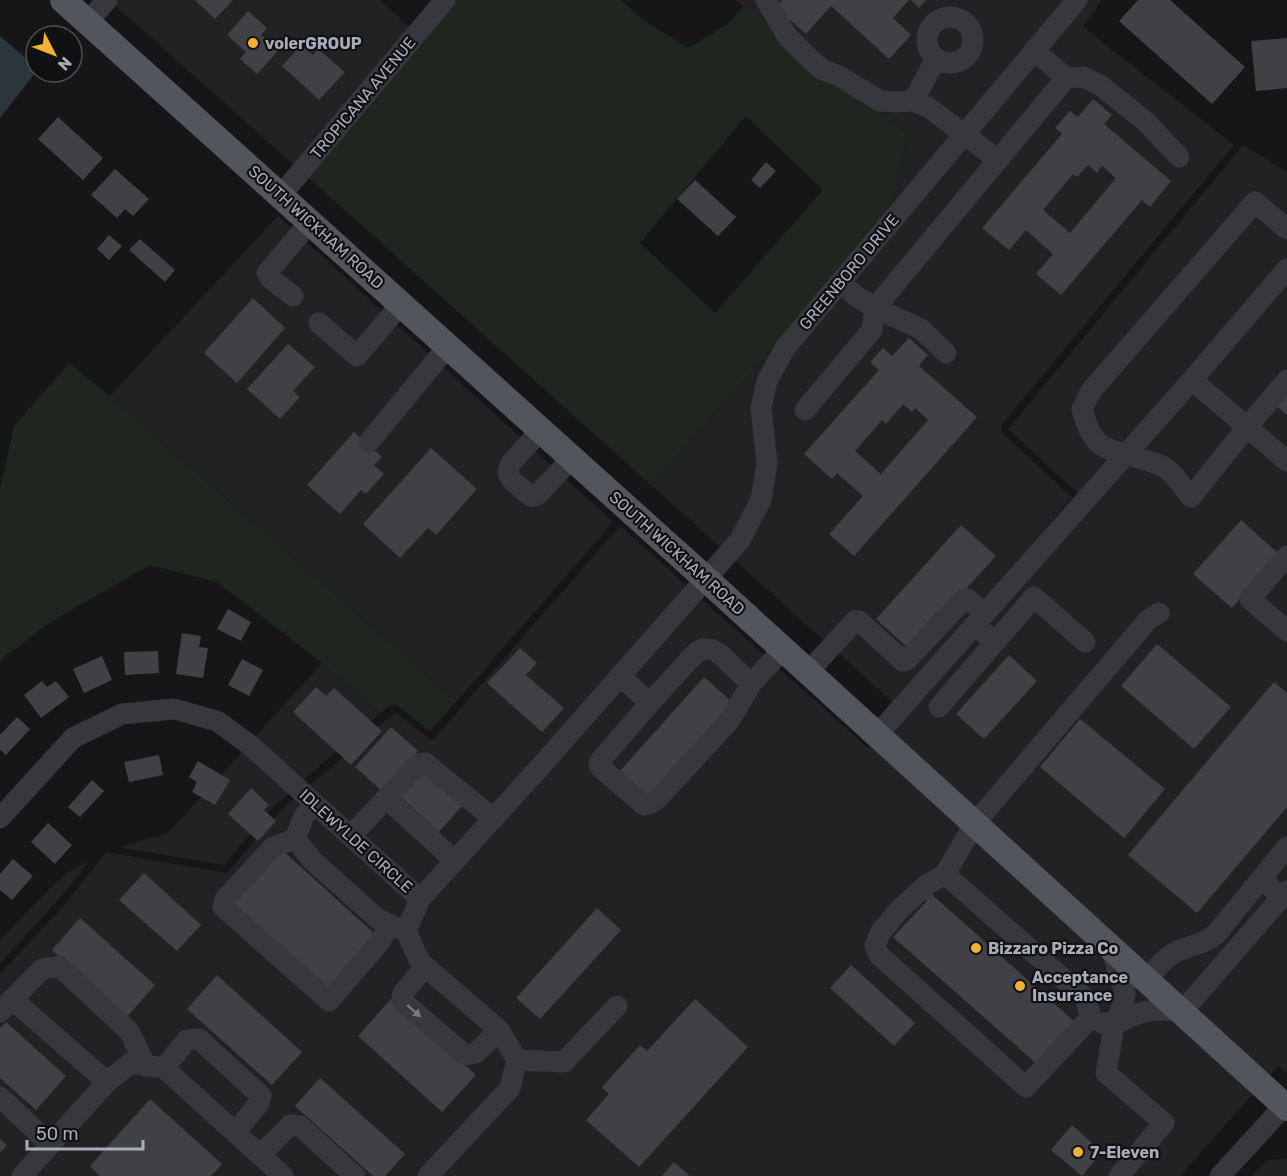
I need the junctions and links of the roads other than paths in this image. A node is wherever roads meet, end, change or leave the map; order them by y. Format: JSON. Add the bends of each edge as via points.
{"nodes":[{"id":1,"x":63,"y":0,"type":"edge"},
{"id":2,"x":107,"y":0,"type":"edge"},
{"id":3,"x":445,"y":0,"type":"edge"},
{"id":4,"x":766,"y":0,"type":"edge"},
{"id":5,"x":1077,"y":0,"type":"edge"},
{"id":6,"x":88,"y":22,"type":"junction"},
{"id":7,"x":1034,"y":50,"type":"junction"},
{"id":8,"x":936,"y":59,"type":"dead end"},
{"id":9,"x":1066,"y":78,"type":"junction"},
{"id":10,"x":913,"y":101,"type":"junction"},
{"id":11,"x":965,"y":134,"type":"junction"},
{"id":12,"x":1179,"y":157,"type":"dead end"},
{"id":13,"x":998,"y":160,"type":"junction"},
{"id":14,"x":281,"y":195,"type":"junction"},
{"id":15,"x":310,"y":222,"type":"junction"},
{"id":16,"x":1287,"y":229,"type":"edge"},
{"id":17,"x":1287,"y":269,"type":"edge"},
{"id":18,"x":840,"y":282,"type":"junction"},
{"id":19,"x":293,"y":296,"type":"dead end"},
{"id":20,"x":401,"y":304,"type":"junction"},
{"id":21,"x":875,"y":308,"type":"junction"},
{"id":22,"x":319,"y":323,"type":"dead end"},
{"id":23,"x":448,"y":346,"type":"junction"},
{"id":24,"x":946,"y":353,"type":"dead end"},
{"id":25,"x":1192,"y":380,"type":"junction"},
{"id":26,"x":1287,"y":380,"type":"edge"},
{"id":27,"x":805,"y":410,"type":"dead end"},
{"id":28,"x":1247,"y":427,"type":"junction"},
{"id":29,"x":541,"y":430,"type":"junction"},
{"id":30,"x":369,"y":442,"type":"dead end"},
{"id":31,"x":1127,"y":454,"type":"junction"},
{"id":32,"x":572,"y":458,"type":"junction"},
{"id":33,"x":1287,"y":461,"type":"edge"},
{"id":34,"x":1285,"y":563,"type":"edge"},
{"id":35,"x":706,"y":579,"type":"junction"},
{"id":36,"x":1160,"y":613,"type":"dead end"},
{"id":37,"x":980,"y":619,"type":"junction"},
{"id":38,"x":1287,"y":631,"type":"edge"},
{"id":39,"x":995,"y":642,"type":"junction"},
{"id":40,"x":1085,"y":642,"type":"dead end"},
{"id":41,"x":783,"y":649,"type":"junction"},
{"id":42,"x":808,"y":672,"type":"junction"},
{"id":43,"x":620,"y":676,"type":"junction"},
{"id":44,"x":751,"y":684,"type":"junction"},
{"id":45,"x":650,"y":703,"type":"junction"},
{"id":46,"x":939,"y":707,"type":"dead end"},
{"id":47,"x":877,"y":735,"type":"junction"},
{"id":48,"x":386,"y":798,"type":"junction"},
{"id":49,"x":315,"y":804,"type":"junction"},
{"id":50,"x":0,"y":818,"type":"edge"},
{"id":51,"x":494,"y":819,"type":"junction"},
{"id":52,"x":975,"y":824,"type":"junction"},
{"id":53,"x":351,"y":836,"type":"junction"},
{"id":54,"x":295,"y":839,"type":"junction"},
{"id":55,"x":1287,"y":848,"type":"edge"},
{"id":56,"x":455,"y":861,"type":"junction"},
{"id":57,"x":945,"y":874,"type":"junction"},
{"id":58,"x":1261,"y":879,"type":"junction"},
{"id":59,"x":1284,"y":894,"type":"edge"},
{"id":60,"x":420,"y":899,"type":"junction"},
{"id":61,"x":398,"y":927,"type":"junction"},
{"id":62,"x":1111,"y":948,"type":"junction"},
{"id":63,"x":425,"y":967,"type":"junction"},
{"id":64,"x":1146,"y":980,"type":"junction"},
{"id":65,"x":6,"y":1005,"type":"edge"},
{"id":66,"x":617,"y":1006,"type":"dead end"},
{"id":67,"x":1182,"y":1012,"type":"junction"},
{"id":68,"x":1091,"y":1017,"type":"junction"},
{"id":69,"x":1114,"y":1026,"type":"junction"},
{"id":70,"x":499,"y":1030,"type":"junction"},
{"id":71,"x":517,"y":1060,"type":"junction"},
{"id":72,"x":155,"y":1067,"type":"junction"},
{"id":73,"x":106,"y":1082,"type":"junction"},
{"id":74,"x":0,"y":1097,"type":"edge"},
{"id":75,"x":1286,"y":1107,"type":"edge"},
{"id":76,"x":235,"y":1133,"type":"junction"},
{"id":77,"x":51,"y":1144,"type":"junction"},
{"id":78,"x":260,"y":1155,"type":"junction"},
{"id":79,"x":281,"y":1175,"type":"edge"},
{"id":80,"x":22,"y":1176,"type":"edge"},
{"id":81,"x":355,"y":1176,"type":"edge"},
{"id":82,"x":428,"y":1176,"type":"edge"},
{"id":83,"x":1119,"y":1176,"type":"edge"},
{"id":84,"x":1220,"y":1176,"type":"edge"}],
"edges":[{"from":1,"to":6,"type":"main road","name":"SOUTH WICKHAM ROAD"},
{"from":2,"to":6,"type":"street"},
{"from":3,"to":14,"type":"street","name":"TROPICANA AVENUE"},
{"from":4,"to":10,"type":"street","via":[[787,36],[823,70],[880,101]]},
{"from":5,"to":7,"type":"street","name":"GREENBORO DRIVE"},
{"from":6,"to":14,"type":"main road","name":"SOUTH WICKHAM ROAD"},
{"from":7,"to":9,"type":"street"},
{"from":7,"to":11,"type":"street","name":"GREENBORO DRIVE"},
{"from":8,"to":10,"type":"street"},
{"from":9,"to":12,"type":"street","via":[[1083,77],[1100,86],[1144,121]]},
{"from":9,"to":13,"type":"street"},
{"from":10,"to":11,"type":"street","via":[[928,106]]},
{"from":11,"to":13,"type":"street"},
{"from":11,"to":18,"type":"street","name":"GREENBORO DRIVE"},
{"from":13,"to":21,"type":"street"},
{"from":14,"to":15,"type":"main road","name":"SOUTH WICKHAM ROAD"},
{"from":15,"to":19,"type":"street","via":[[267,273]]},
{"from":15,"to":20,"type":"main road","name":"SOUTH WICKHAM ROAD"},
{"from":16,"to":31,"type":"street","via":[[1255,202],[1091,391],[1082,410],[1093,438],[1103,447]]},
{"from":17,"to":25,"type":"street"},
{"from":18,"to":21,"type":"street"},
{"from":18,"to":35,"type":"street","name":"GREENBORO DRIVE","via":[[785,348],[767,381],[760,408],[767,463],[761,500],[740,540]]},
{"from":20,"to":22,"type":"street","via":[[357,356]]},
{"from":20,"to":23,"type":"main road","name":"SOUTH WICKHAM ROAD"},
{"from":21,"to":24,"type":"street","via":[[921,329]]},
{"from":21,"to":27,"type":"street","via":[[872,330]]},
{"from":23,"to":29,"type":"main road","name":"SOUTH WICKHAM ROAD"},
{"from":23,"to":30,"type":"street"},
{"from":25,"to":28,"type":"street"},
{"from":25,"to":31,"type":"street"},
{"from":26,"to":28,"type":"street"},
{"from":28,"to":31,"type":"street","via":[[1191,498],[1166,468]]},
{"from":28,"to":33,"type":"street"},
{"from":29,"to":32,"type":"main road","name":"SOUTH WICKHAM ROAD"},
{"from":29,"to":32,"type":"street","via":[[508,470],[509,477],[523,490],[535,496]]},
{"from":31,"to":37,"type":"street"},
{"from":32,"to":35,"type":"main road","name":"SOUTH WICKHAM ROAD"},
{"from":34,"to":38,"type":"street","via":[[1250,599]]},
{"from":35,"to":41,"type":"main road","name":"SOUTH WICKHAM ROAD"},
{"from":35,"to":43,"type":"street","name":"IDLEWYLDE CIRCLE"},
{"from":36,"to":52,"type":"street","via":[[1148,620]]},
{"from":37,"to":39,"type":"street"},
{"from":37,"to":42,"type":"street","via":[[968,599],[964,599],[903,661],[855,621]]},
{"from":37,"to":47,"type":"street"},
{"from":39,"to":40,"type":"street","via":[[1034,597]]},
{"from":39,"to":46,"type":"street"},
{"from":41,"to":42,"type":"main road","name":"SOUTH WICKHAM ROAD"},
{"from":41,"to":44,"type":"street"},
{"from":42,"to":47,"type":"main road","name":"SOUTH WICKHAM ROAD"},
{"from":43,"to":45,"type":"street"},
{"from":43,"to":51,"type":"street","name":"IDLEWYLDE CIRCLE"},
{"from":44,"to":45,"type":"street","via":[[721,655],[702,650]]},
{"from":44,"to":45,"type":"street","via":[[729,720],[660,796],[647,805],[599,764]]},
{"from":47,"to":52,"type":"main road","name":"SOUTH WICKHAM ROAD"},
{"from":48,"to":51,"type":"street","via":[[418,764],[425,763]]},
{"from":48,"to":53,"type":"street"},
{"from":48,"to":56,"type":"street"},
{"from":49,"to":50,"type":"street","name":"IDLEWYLDE CIRCLE","via":[[250,745],[217,721],[174,709],[122,714],[73,738]]},
{"from":49,"to":53,"type":"street","name":"IDLEWYLDE CIRCLE"},
{"from":49,"to":54,"type":"street","via":[[304,816]]},
{"from":51,"to":56,"type":"street","name":"IDLEWYLDE CIRCLE"},
{"from":52,"to":57,"type":"street"},
{"from":52,"to":62,"type":"main road","name":"SOUTH WICKHAM ROAD"},
{"from":53,"to":60,"type":"street","name":"IDLEWYLDE CIRCLE"},
{"from":54,"to":61,"type":"street","via":[[313,861],[378,919]]},
{"from":54,"to":61,"type":"street","via":[[273,847],[225,899],[223,907],[330,1001]]},
{"from":55,"to":58,"type":"street"},
{"from":56,"to":60,"type":"street","name":"IDLEWYLDE CIRCLE"},
{"from":57,"to":68,"type":"street","via":[[1085,998]]},
{"from":57,"to":68,"type":"street","via":[[925,886],[880,933],[875,946],[879,955],[1026,1087]]},
{"from":58,"to":59,"type":"street"},
{"from":58,"to":64,"type":"street","via":[[1217,933],[1199,945],[1173,953]]},
{"from":59,"to":67,"type":"street"},
{"from":60,"to":61,"type":"street"},
{"from":61,"to":63,"type":"street"},
{"from":62,"to":64,"type":"main road","name":"SOUTH WICKHAM ROAD"},
{"from":62,"to":69,"type":"street","via":[[1125,992]]},
{"from":63,"to":70,"type":"street"},
{"from":63,"to":70,"type":"street","one_way":true,"via":[[403,993],[402,1001],[465,1055],[476,1053]]},
{"from":64,"to":67,"type":"main road","name":"SOUTH WICKHAM ROAD"},
{"from":65,"to":72,"type":"street","via":[[42,969],[59,966],[129,1031]]},
{"from":65,"to":73,"type":"street"},
{"from":66,"to":71,"type":"street","via":[[564,1062]]},
{"from":67,"to":69,"type":"street","via":[[1143,1011]]},
{"from":67,"to":75,"type":"main road","name":"SOUTH WICKHAM ROAD"},
{"from":68,"to":69,"type":"street"},
{"from":69,"to":83,"type":"street","via":[[1106,1072],[1164,1123]]},
{"from":70,"to":71,"type":"street"},
{"from":71,"to":82,"type":"street","via":[[510,1088]]},
{"from":72,"to":73,"type":"street","via":[[131,1064]]},
{"from":72,"to":76,"type":"street"},
{"from":72,"to":76,"type":"street","via":[[188,1040],[200,1039],[261,1095],[260,1104]]},
{"from":73,"to":77,"type":"street"},
{"from":74,"to":77,"type":"street"},
{"from":75,"to":84,"type":"street"},
{"from":76,"to":78,"type":"street"},
{"from":77,"to":80,"type":"street"},
{"from":78,"to":79,"type":"street"},
{"from":78,"to":81,"type":"street","via":[[290,1125],[300,1126]]}]}
